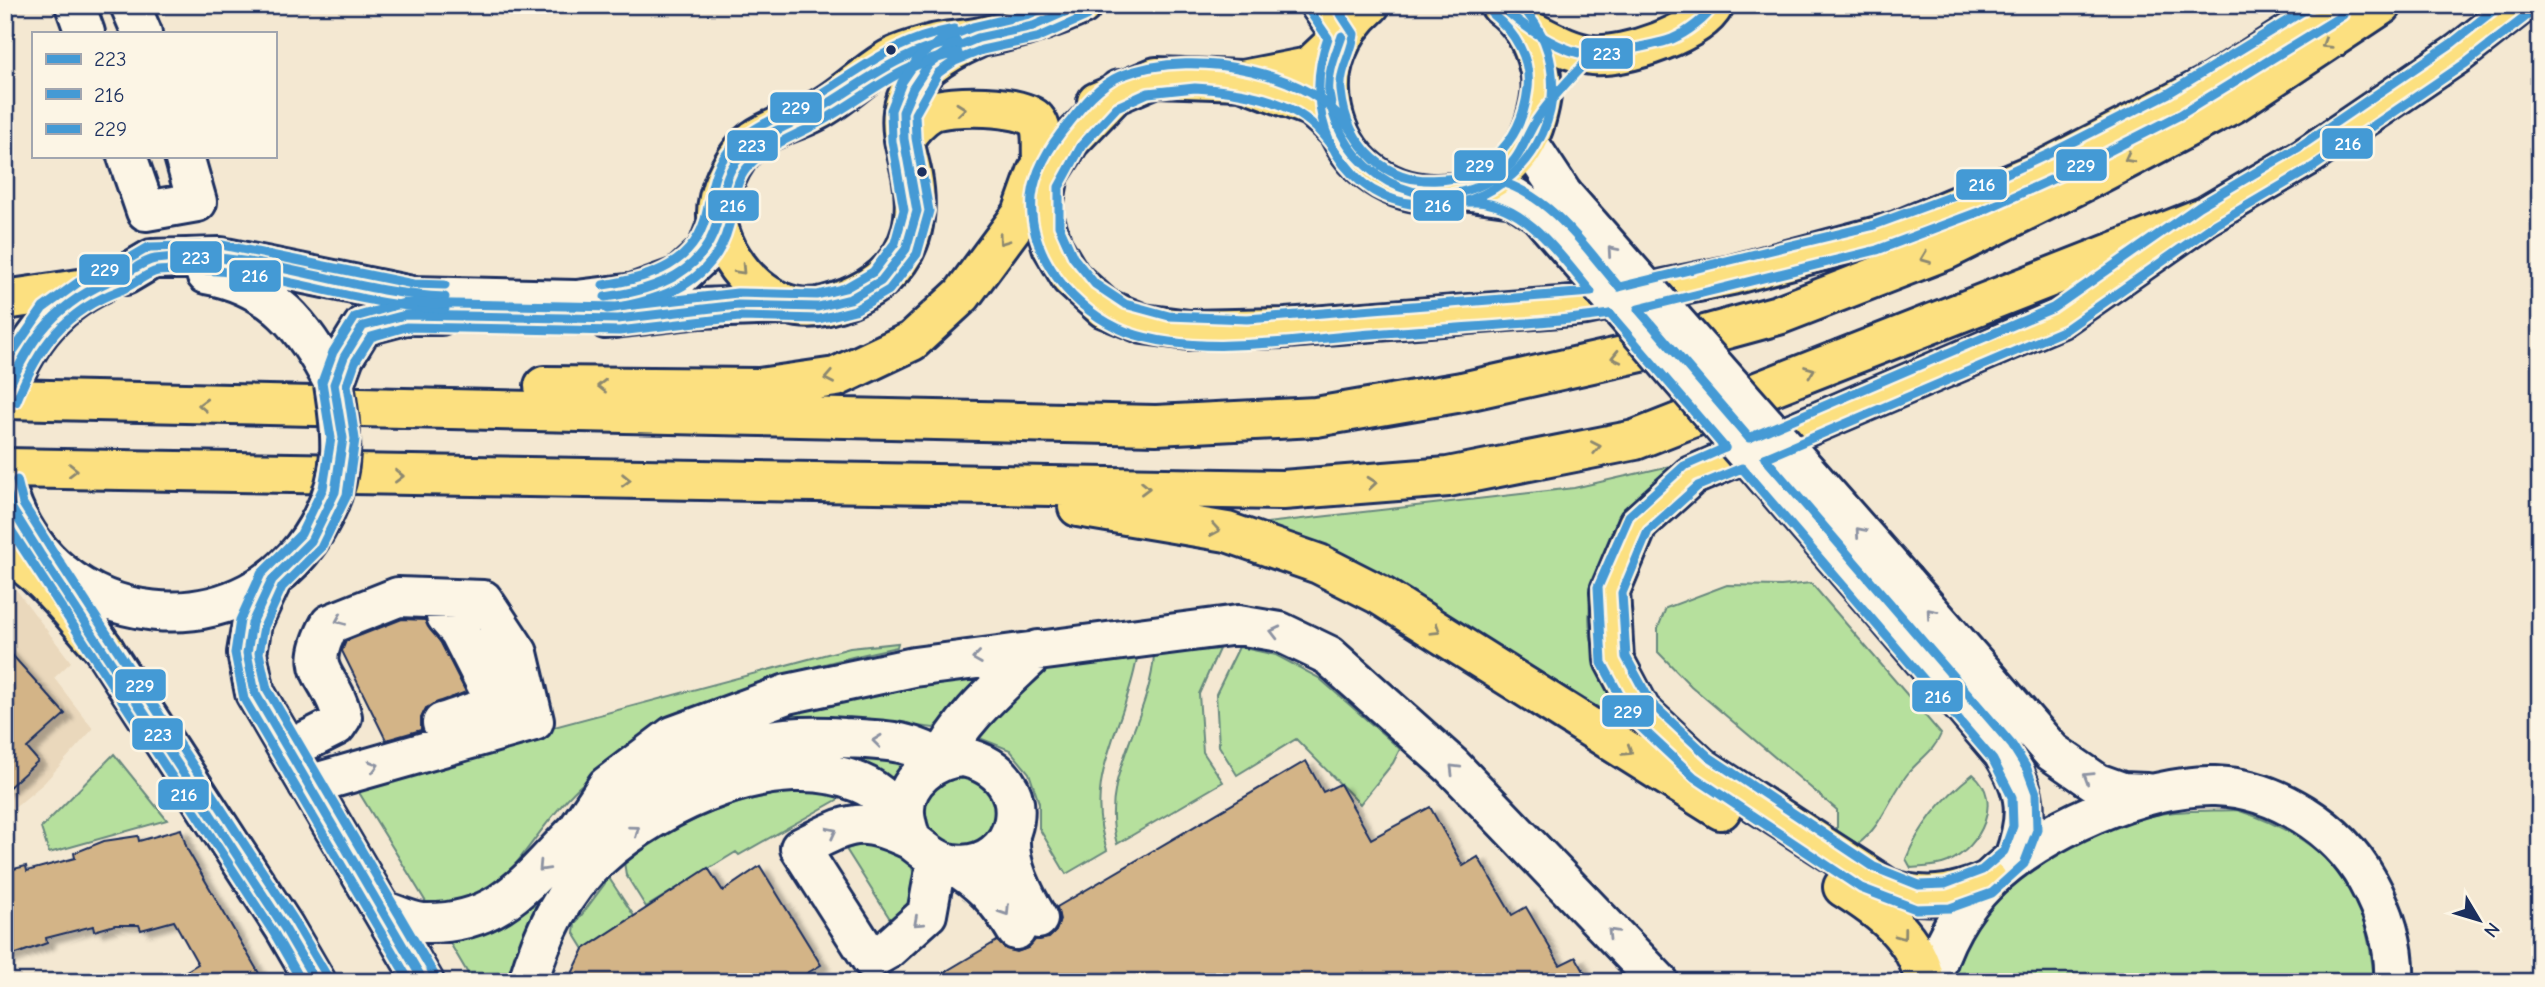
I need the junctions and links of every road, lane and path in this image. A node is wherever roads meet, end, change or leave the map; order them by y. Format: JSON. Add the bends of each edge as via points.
{"nodes":[{"id":1,"x":75,"y":5,"type":"edge"},
{"id":2,"x":130,"y":5,"type":"edge"},
{"id":3,"x":1082,"y":5,"type":"edge"},
{"id":4,"x":1320,"y":5,"type":"edge"},
{"id":5,"x":1370,"y":5,"type":"edge"},
{"id":6,"x":1714,"y":5,"type":"edge"},
{"id":7,"x":2336,"y":5,"type":"edge"},
{"id":8,"x":2382,"y":5,"type":"edge"},
{"id":9,"x":2520,"y":5,"type":"edge"},
{"id":10,"x":1512,"y":16,"type":"edge"},
{"id":11,"x":85,"y":32,"type":"edge"},
{"id":12,"x":142,"y":32,"type":"edge"},
{"id":13,"x":1342,"y":36,"type":"junction"},
{"id":14,"x":978,"y":38,"type":"junction"},
{"id":15,"x":1594,"y":55,"type":"junction"},
{"id":16,"x":1242,"y":80,"type":"junction"},
{"id":17,"x":1119,"y":90,"type":"junction"},
{"id":18,"x":1335,"y":128,"type":"junction"},
{"id":19,"x":1532,"y":132,"type":"junction"},
{"id":20,"x":904,"y":139,"type":"junction"},
{"id":21,"x":1042,"y":157,"type":"junction"},
{"id":22,"x":128,"y":158,"type":"edge"},
{"id":23,"x":185,"y":158,"type":"edge"},
{"id":24,"x":1464,"y":190,"type":"junction"},
{"id":25,"x":1551,"y":205,"type":"junction"},
{"id":26,"x":2206,"y":216,"type":"junction"},
{"id":27,"x":718,"y":222,"type":"junction"},
{"id":28,"x":109,"y":281,"type":"junction"},
{"id":29,"x":5,"y":300,"type":"edge"},
{"id":30,"x":783,"y":305,"type":"junction"},
{"id":31,"x":334,"y":370,"type":"junction"},
{"id":32,"x":5,"y":398,"type":"edge"},
{"id":33,"x":271,"y":407,"type":"junction"},
{"id":34,"x":5,"y":468,"type":"edge"},
{"id":35,"x":709,"y":482,"type":"junction"},
{"id":36,"x":8,"y":508,"type":"edge"},
{"id":37,"x":22,"y":553,"type":"edge"},
{"id":38,"x":272,"y":580,"type":"junction"},
{"id":39,"x":1892,"y":595,"type":"junction"},
{"id":40,"x":377,"y":605,"type":"junction"},
{"id":41,"x":1038,"y":650,"type":"junction"},
{"id":42,"x":288,"y":750,"type":"junction"},
{"id":43,"x":421,"y":753,"type":"junction"},
{"id":44,"x":941,"y":761,"type":"junction"},
{"id":45,"x":308,"y":785,"type":"junction"},
{"id":46,"x":2152,"y":793,"type":"junction"},
{"id":47,"x":578,"y":829,"type":"junction"},
{"id":48,"x":1010,"y":835,"type":"junction"},
{"id":49,"x":927,"y":847,"type":"junction"},
{"id":50,"x":2001,"y":869,"type":"junction"},
{"id":51,"x":382,"y":910,"type":"junction"},
{"id":52,"x":316,"y":982,"type":"edge"},
{"id":53,"x":424,"y":982,"type":"edge"},
{"id":54,"x":528,"y":982,"type":"edge"},
{"id":55,"x":1659,"y":982,"type":"edge"},
{"id":56,"x":1925,"y":982,"type":"edge"},
{"id":57,"x":1932,"y":982,"type":"edge"},
{"id":58,"x":2394,"y":982,"type":"edge"}],
"edges":[{"from":1,"to":11,"type":"street"},
{"from":2,"to":12,"type":"street"},
{"from":3,"to":14,"type":"main road","via":[[1033,26]]},
{"from":4,"to":13,"type":"main road"},
{"from":5,"to":13,"type":"main road"},
{"from":6,"to":15,"type":"main road","via":[[1672,39]]},
{"from":7,"to":17,"type":"main road","via":[[2212,83],[2047,168],[1897,231],[1732,275],[1586,305],[1286,328],[1189,330],[1143,324],[1104,308],[1071,278],[1052,246],[1042,212],[1049,174],[1070,141]]},
{"from":8,"to":33,"type":"main road","one_way":true,"via":[[2234,103],[1946,250],[1777,315],[1462,392],[1316,417],[1156,425]]},
{"from":9,"to":26,"type":"main road","via":[[2459,53],[2306,157]]},
{"from":10,"to":15,"type":"main road","via":[[1566,47]]},
{"from":10,"to":19,"type":"main road","via":[[1534,47],[1541,73],[1542,96]]},
{"from":13,"to":16,"type":"main road","via":[[1309,67]]},
{"from":13,"to":18,"type":"main road","via":[[1329,81]]},
{"from":14,"to":20,"type":"main road","via":[[929,64],[903,112]]},
{"from":14,"to":27,"type":"main road","via":[[932,44],[887,61],[817,111],[754,140],[732,166],[721,195]]},
{"from":15,"to":19,"type":"main road","via":[[1566,83]]},
{"from":16,"to":17,"type":"main road","via":[[1156,77]]},
{"from":16,"to":18,"type":"main road","via":[[1312,107]]},
{"from":17,"to":21,"type":"main road","via":[[1062,127]]},
{"from":18,"to":24,"type":"main road","via":[[1344,145],[1385,184],[1420,195]]},
{"from":19,"to":24,"type":"main road","via":[[1513,162],[1488,181]]},
{"from":19,"to":25,"type":"street"},
{"from":20,"to":21,"type":"main road","one_way":true,"via":[[933,111],[1020,108],[1037,120]]},
{"from":20,"to":30,"type":"main road","via":[[917,211],[906,249],[881,281],[850,299],[818,307]]},
{"from":21,"to":33,"type":"main road","one_way":true,"via":[[1022,214],[962,295],[912,341],[836,377],[759,388],[420,385]]},
{"from":22,"to":23,"type":"street","via":[[146,211],[197,202]]},
{"from":24,"to":25,"type":"street"},
{"from":25,"to":39,"type":"street","bridge":true},
{"from":35,"to":26,"type":"main road","one_way":true,"via":[[1283,490],[1448,477],[1635,440]]},
{"from":26,"to":50,"type":"main road","via":[[2059,319],[1691,475],[1638,524],[1611,590],[1614,660],[1641,711],[1701,767],[1887,887],[1917,897],[1947,896]]},
{"from":27,"to":28,"type":"street","via":[[707,251],[679,277],[635,293],[576,300],[412,296],[221,257],[152,258]]},
{"from":27,"to":30,"type":"main road","one_way":true,"via":[[731,260]]},
{"from":28,"to":29,"type":"main road"},
{"from":28,"to":31,"type":"street","via":[[176,268],[227,278],[273,302],[310,338]]},
{"from":28,"to":32,"type":"street","via":[[51,317],[20,359]]},
{"from":30,"to":31,"type":"street","via":[[700,308],[618,319],[405,315],[363,326]]},
{"from":31,"to":38,"type":"street","bridge":true,"via":[[343,438],[335,492],[311,541]]},
{"from":33,"to":32,"type":"main road","one_way":true},
{"from":34,"to":35,"type":"main road","one_way":true},
{"from":35,"to":56,"type":"main road","one_way":true,"via":[[905,500],[1084,507],[1227,532],[1319,564],[1378,594],[1883,913],[1904,935]]},
{"from":36,"to":37,"type":"main road"},
{"from":37,"to":38,"type":"street","via":[[78,587],[125,607],[176,613],[226,604]]},
{"from":37,"to":52,"type":"street","via":[[104,649]]},
{"from":38,"to":42,"type":"street","via":[[252,623],[247,653],[255,693]]},
{"from":46,"to":39,"type":"street","one_way":true,"via":[[2122,793],[2097,783],[2052,752]]},
{"from":39,"to":50,"type":"street","via":[[2016,774],[2024,795],[2025,828]]},
{"from":40,"to":42,"type":"street","one_way":true,"via":[[330,624],[318,645],[317,666],[342,717],[336,726]]},
{"from":40,"to":43,"type":"street","via":[[401,616],[446,616],[486,683],[490,706],[437,725]]},
{"from":40,"to":43,"type":"street","via":[[398,597],[483,600],[518,653],[534,721]]},
{"from":41,"to":44,"type":"street","via":[[968,717]]},
{"from":41,"to":47,"type":"street","one_way":true,"via":[[842,680],[787,694],[673,736],[607,786]]},
{"from":55,"to":41,"type":"street","one_way":true,"via":[[1452,766],[1328,654],[1280,632],[1238,625]]},
{"from":42,"to":45,"type":"street"},
{"from":45,"to":43,"type":"street","one_way":true},
{"from":44,"to":47,"type":"street","one_way":true,"via":[[918,746],[821,736],[723,748],[622,795]]},
{"from":44,"to":48,"type":"street","via":[[964,757],[997,769],[1014,800]]},
{"from":44,"to":49,"type":"street","via":[[929,767],[913,788],[905,811]]},
{"from":45,"to":51,"type":"street"},
{"from":46,"to":50,"type":"street","via":[[2098,811]]},
{"from":46,"to":58,"type":"street","via":[[2216,786],[2250,792],[2281,802],[2323,828],[2345,847],[2375,895],[2393,952]]},
{"from":47,"to":51,"type":"street","one_way":true,"via":[[518,893],[474,918],[421,923]]},
{"from":48,"to":49,"type":"street","via":[[986,859],[970,865]]},
{"from":49,"to":48,"type":"street","one_way":true,"via":[[1027,924],[1009,849]]},
{"from":54,"to":49,"type":"street","one_way":true,"via":[[541,940],[561,904],[598,858],[659,813],[699,796],[767,775],[814,772],[867,786],[891,804]]},
{"from":50,"to":57,"type":"street","via":[[1953,926]]},
{"from":51,"to":53,"type":"street"}]}
